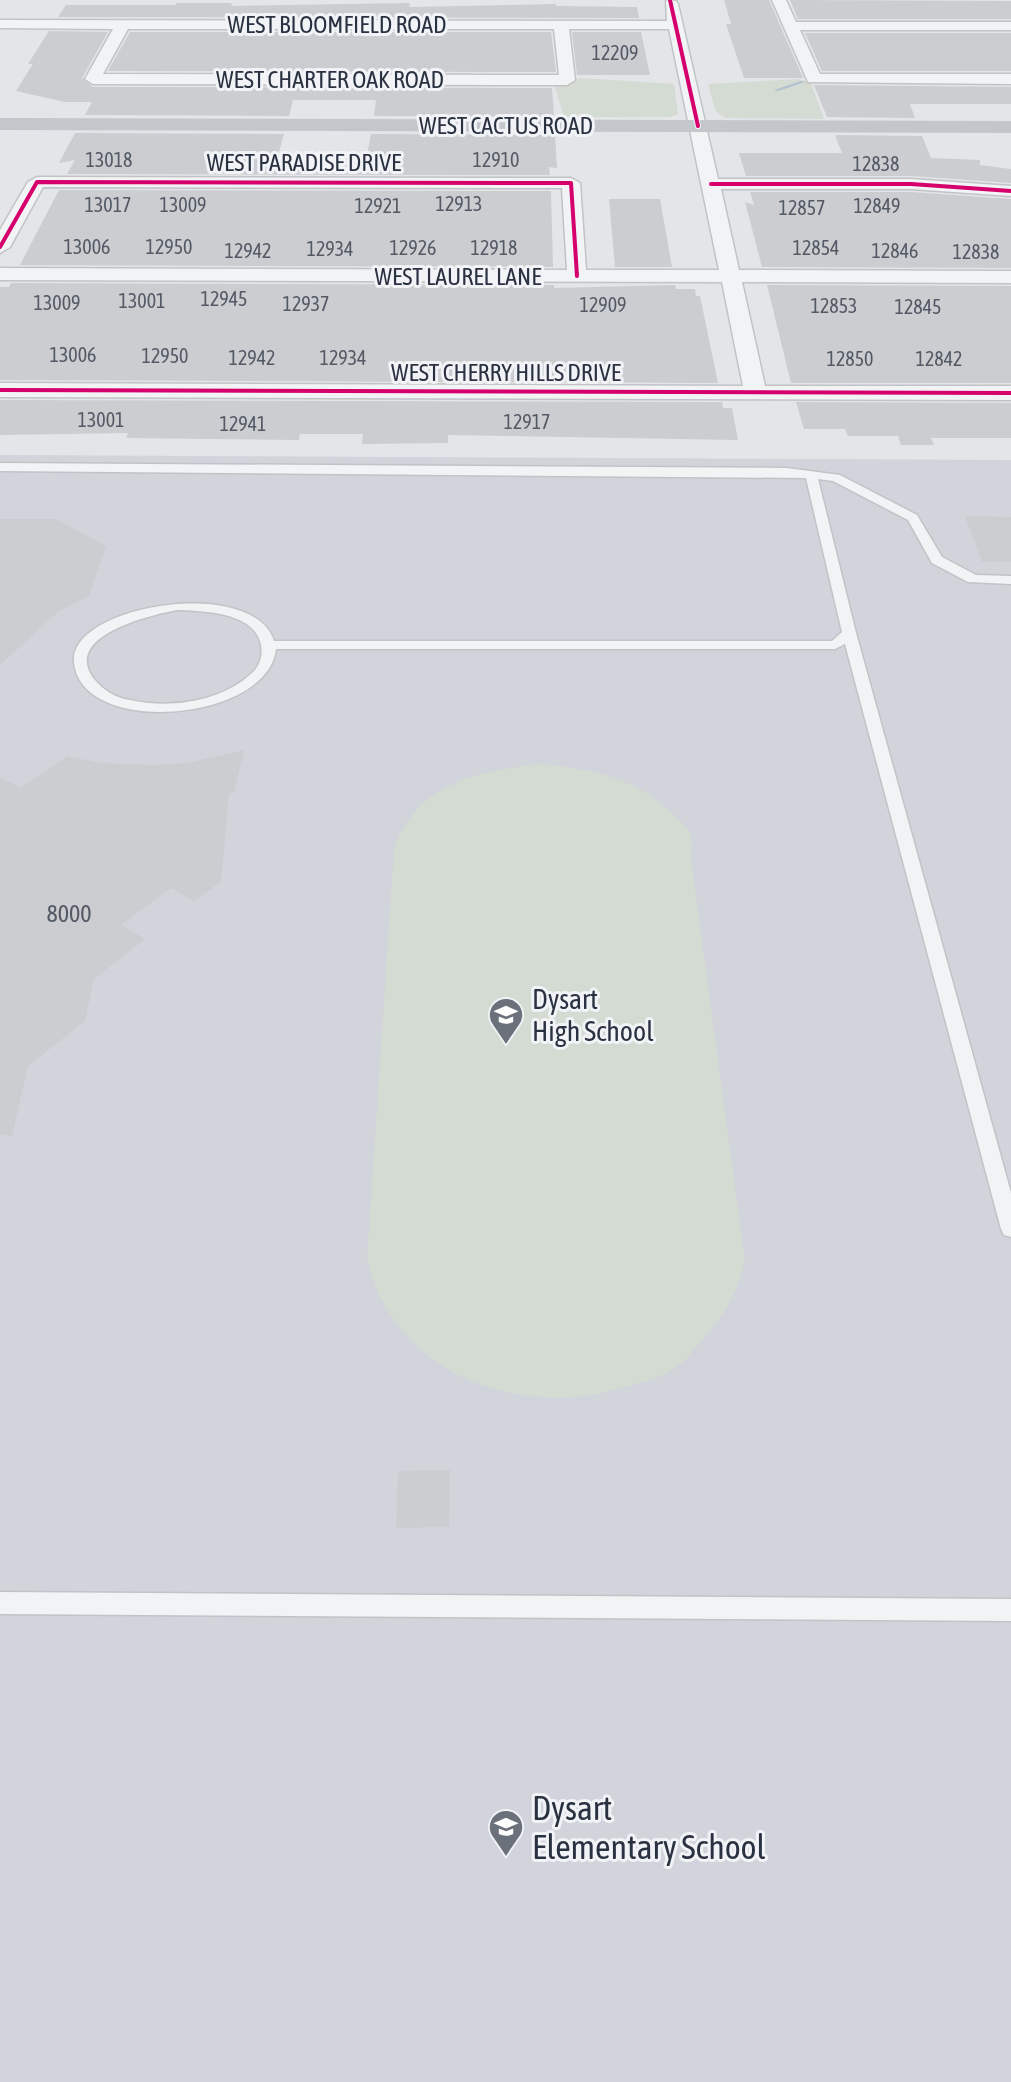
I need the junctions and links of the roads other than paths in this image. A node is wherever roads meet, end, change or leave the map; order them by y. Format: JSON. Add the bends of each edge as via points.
{"nodes":[{"id":1,"x":670,"y":0,"type":"edge"},
{"id":2,"x":779,"y":0,"type":"edge"},
{"id":3,"x":0,"y":24,"type":"edge"},
{"id":4,"x":123,"y":24,"type":"junction"},
{"id":5,"x":561,"y":24,"type":"junction"},
{"id":6,"x":675,"y":25,"type":"junction"},
{"id":7,"x":789,"y":26,"type":"junction"},
{"id":8,"x":1011,"y":26,"type":"edge"},
{"id":9,"x":1011,"y":79,"type":"edge"},
{"id":10,"x":0,"y":124,"type":"edge"},
{"id":11,"x":698,"y":126,"type":"junction"},
{"id":12,"x":1011,"y":127,"type":"edge"},
{"id":13,"x":711,"y":184,"type":"junction"},
{"id":14,"x":1011,"y":191,"type":"edge"},
{"id":15,"x":0,"y":247,"type":"edge"},
{"id":16,"x":0,"y":274,"type":"edge"},
{"id":17,"x":577,"y":276,"type":"junction"},
{"id":18,"x":731,"y":277,"type":"junction"},
{"id":19,"x":1011,"y":277,"type":"edge"},
{"id":20,"x":0,"y":390,"type":"edge"},
{"id":21,"x":756,"y":393,"type":"junction"},
{"id":22,"x":1011,"y":393,"type":"edge"},
{"id":23,"x":0,"y":467,"type":"edge"},
{"id":24,"x":811,"y":475,"type":"junction"},
{"id":25,"x":1011,"y":580,"type":"edge"},
{"id":26,"x":849,"y":633,"type":"junction"},
{"id":27,"x":269,"y":645,"type":"junction"},
{"id":28,"x":1011,"y":1229,"type":"edge"},
{"id":29,"x":0,"y":1603,"type":"edge"},
{"id":30,"x":1011,"y":1610,"type":"edge"}],
"edges":[{"from":1,"to":6,"type":"street"},
{"from":2,"to":7,"type":"street"},
{"from":3,"to":4,"type":"street","name":"WEST BLOOMFIELD ROAD"},
{"from":4,"to":5,"type":"street","name":"WEST BLOOMFIELD ROAD"},
{"from":4,"to":5,"type":"street","name":"WEST CHARTER OAK ROAD","via":[[93,79],[567,80]]},
{"from":5,"to":6,"type":"street","name":"WEST BLOOMFIELD ROAD"},
{"from":6,"to":11,"type":"street"},
{"from":7,"to":8,"type":"street","via":[[963,20]]},
{"from":7,"to":9,"type":"street","via":[[814,79]]},
{"from":10,"to":11,"type":"main road","name":"WEST CACTUS ROAD"},
{"from":11,"to":12,"type":"main road","name":"WEST CACTUS ROAD"},
{"from":11,"to":13,"type":"street"},
{"from":13,"to":14,"type":"street","via":[[911,184]]},
{"from":13,"to":18,"type":"street"},
{"from":15,"to":17,"type":"street","name":"WEST PARADISE DRIVE","via":[[37,182],[571,183]]},
{"from":16,"to":17,"type":"street","name":"WEST LAUREL LANE"},
{"from":17,"to":18,"type":"street","name":"WEST LAUREL LANE"},
{"from":18,"to":19,"type":"street","name":"WEST LAUREL LANE"},
{"from":18,"to":21,"type":"street"},
{"from":20,"to":21,"type":"street","name":"WEST CHERRY HILLS DRIVE"},
{"from":21,"to":22,"type":"street","name":"WEST CHERRY HILLS DRIVE"},
{"from":23,"to":24,"type":"lane"},
{"from":24,"to":25,"type":"lane","via":[[836,478],[913,518],[937,560],[973,579]]},
{"from":24,"to":26,"type":"lane"},
{"from":26,"to":27,"type":"lane","via":[[835,645]]},
{"from":26,"to":28,"type":"lane"},
{"from":27,"to":27,"type":"lane","via":[[254,623],[220,609],[177,606],[115,623],[89,642],[81,658],[82,673],[108,698],[160,708],[189,706],[241,689],[268,660]]},
{"from":29,"to":30,"type":"lane"}]}
